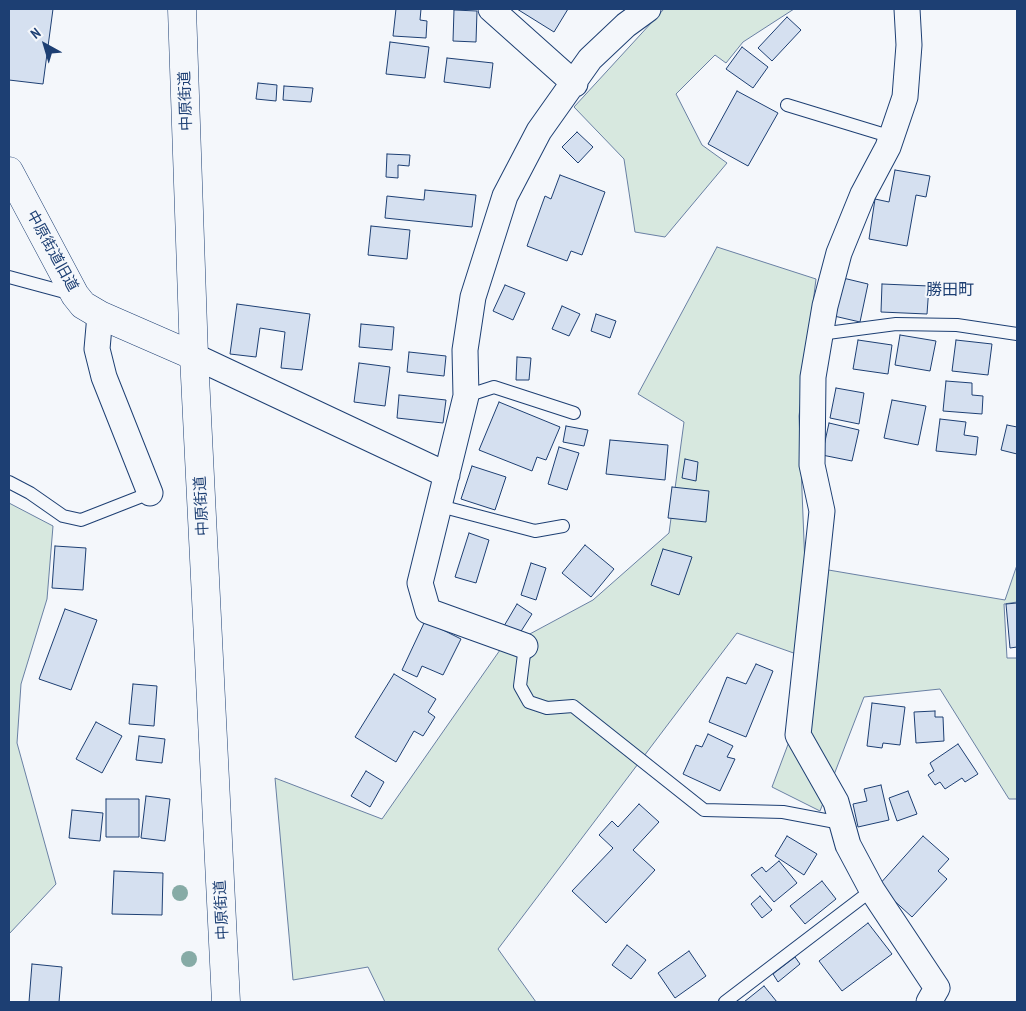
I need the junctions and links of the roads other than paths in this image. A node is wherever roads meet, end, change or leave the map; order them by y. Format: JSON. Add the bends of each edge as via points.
{"nodes":[{"id":1,"x":182,"y":9,"type":"edge"},
{"id":2,"x":490,"y":9,"type":"edge"},
{"id":3,"x":648,"y":9,"type":"edge"},
{"id":4,"x":907,"y":9,"type":"edge"},
{"id":5,"x":575,"y":84,"type":"junction"},
{"id":6,"x":788,"y":105,"type":"dead end"},
{"id":7,"x":892,"y":137,"type":"junction"},
{"id":8,"x":9,"y":171,"type":"edge"},
{"id":9,"x":9,"y":277,"type":"edge"},
{"id":10,"x":76,"y":295,"type":"junction"},
{"id":11,"x":100,"y":315,"type":"junction"},
{"id":12,"x":820,"y":334,"type":"junction"},
{"id":13,"x":1017,"y":334,"type":"edge"},
{"id":14,"x":194,"y":356,"type":"junction"},
{"id":15,"x":466,"y":396,"type":"junction"},
{"id":16,"x":574,"y":413,"type":"dead end"},
{"id":17,"x":447,"y":475,"type":"junction"},
{"id":18,"x":9,"y":482,"type":"edge"},
{"id":19,"x":150,"y":493,"type":"joint"},
{"id":20,"x":440,"y":506,"type":"junction"},
{"id":21,"x":563,"y":526,"type":"dead end"},
{"id":22,"x":525,"y":646,"type":"joint"},
{"id":23,"x":841,"y":822,"type":"junction"},
{"id":24,"x":872,"y":890,"type":"junction"},
{"id":25,"x":226,"y":1002,"type":"edge"},
{"id":26,"x":725,"y":1002,"type":"edge"},
{"id":27,"x":929,"y":1002,"type":"edge"}],
"edges":[{"from":1,"to":14,"type":"main road","name":"中原街道"},
{"from":2,"to":5,"type":"street"},
{"from":3,"to":5,"type":"street","via":[[590,59]]},
{"from":4,"to":7,"type":"street","via":[[909,45],[905,98]]},
{"from":5,"to":15,"type":"street","via":[[540,131],[505,196],[473,297],[465,350]]},
{"from":6,"to":7,"type":"lane"},
{"from":7,"to":12,"type":"street","via":[[863,194],[839,253]]},
{"from":8,"to":10,"type":"main road","name":"中原街道旧道"},
{"from":9,"to":10,"type":"lane"},
{"from":10,"to":11,"type":"main road","name":"中原街道旧道","via":[[83,305]]},
{"from":11,"to":14,"type":"main road","name":"中原街道旧道"},
{"from":11,"to":19,"type":"street","via":[[96,349]]},
{"from":12,"to":13,"type":"lane","via":[[896,324],[958,325]]},
{"from":12,"to":23,"type":"street","via":[[813,377],[812,466],[822,511],[798,735],[836,802]]},
{"from":14,"to":17,"type":"street"},
{"from":14,"to":25,"type":"main road","name":"中原街道"},
{"from":15,"to":16,"type":"lane","via":[[494,387]]},
{"from":15,"to":17,"type":"street"},
{"from":17,"to":20,"type":"street"},
{"from":18,"to":19,"type":"lane","via":[[63,516],[81,520]]},
{"from":20,"to":21,"type":"lane","via":[[535,531]]},
{"from":20,"to":22,"type":"street","via":[[420,583],[428,611]]},
{"from":22,"to":23,"type":"lane","via":[[520,686],[529,702],[547,708],[572,706],[704,810],[783,812]]},
{"from":23,"to":24,"type":"street","via":[[848,845]]},
{"from":24,"to":26,"type":"lane"},
{"from":24,"to":27,"type":"street","via":[[937,988]]}]}
